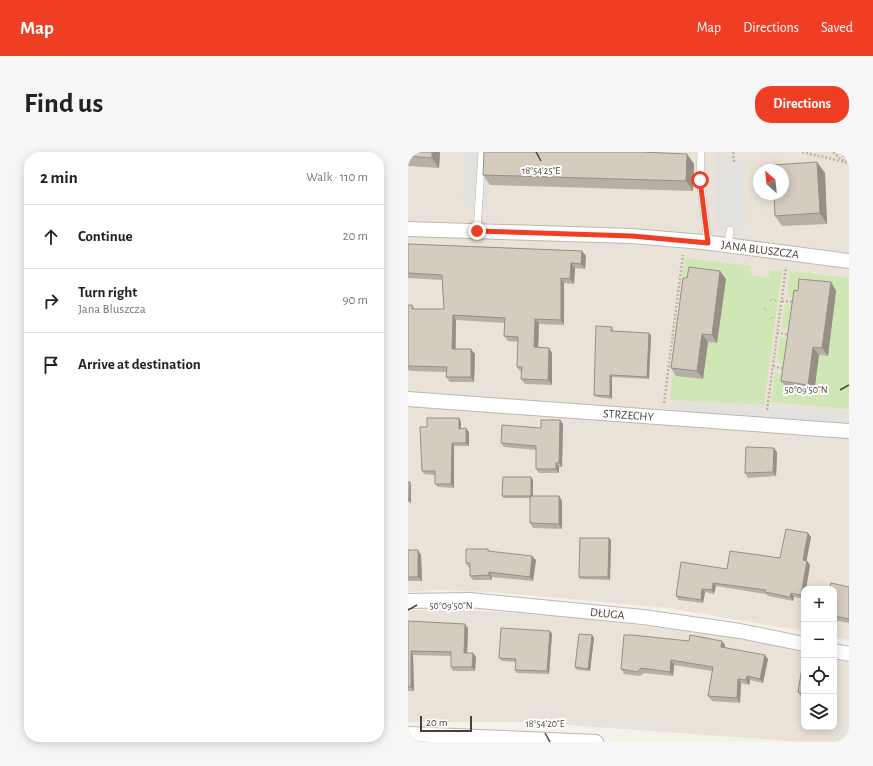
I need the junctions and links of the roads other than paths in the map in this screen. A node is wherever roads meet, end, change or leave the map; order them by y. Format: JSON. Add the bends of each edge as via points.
{"nodes":[{"id":1,"x":482,"y":152,"type":"edge"},
{"id":2,"x":701,"y":152,"type":"edge"},
{"id":3,"x":408,"y":228,"type":"edge"},
{"id":4,"x":730,"y":230,"type":"dead end"},
{"id":5,"x":477,"y":231,"type":"junction"},
{"id":6,"x":708,"y":243,"type":"junction"},
{"id":7,"x":728,"y":245,"type":"junction"},
{"id":8,"x":849,"y":261,"type":"edge"},
{"id":9,"x":408,"y":399,"type":"edge"},
{"id":10,"x":849,"y":431,"type":"edge"},
{"id":11,"x":408,"y":601,"type":"edge"},
{"id":12,"x":801,"y":643,"type":"edge"},
{"id":13,"x":837,"y":652,"type":"edge"},
{"id":14,"x":849,"y":654,"type":"edge"},
{"id":15,"x":414,"y":737,"type":"edge"},
{"id":16,"x":596,"y":742,"type":"edge"}],
"edges":[{"from":1,"to":5,"type":"lane"},
{"from":2,"to":6,"type":"lane","via":[[700,180]]},
{"from":3,"to":5,"type":"street","name":"JANA BLUSZCZA"},
{"from":4,"to":7,"type":"lane"},
{"from":5,"to":6,"type":"street","name":"JANA BLUSZCZA","via":[[632,236]]},
{"from":6,"to":7,"type":"street","name":"JANA BLUSZCZA"},
{"from":7,"to":8,"type":"street","name":"JANA BLUSZCZA"},
{"from":9,"to":10,"type":"street","name":"STRZECHY"},
{"from":11,"to":12,"type":"street","name":"DŁUGA","via":[[469,600],[592,611],[740,631]]},
{"from":13,"to":14,"type":"street"},
{"from":15,"to":16,"type":"street"}]}
